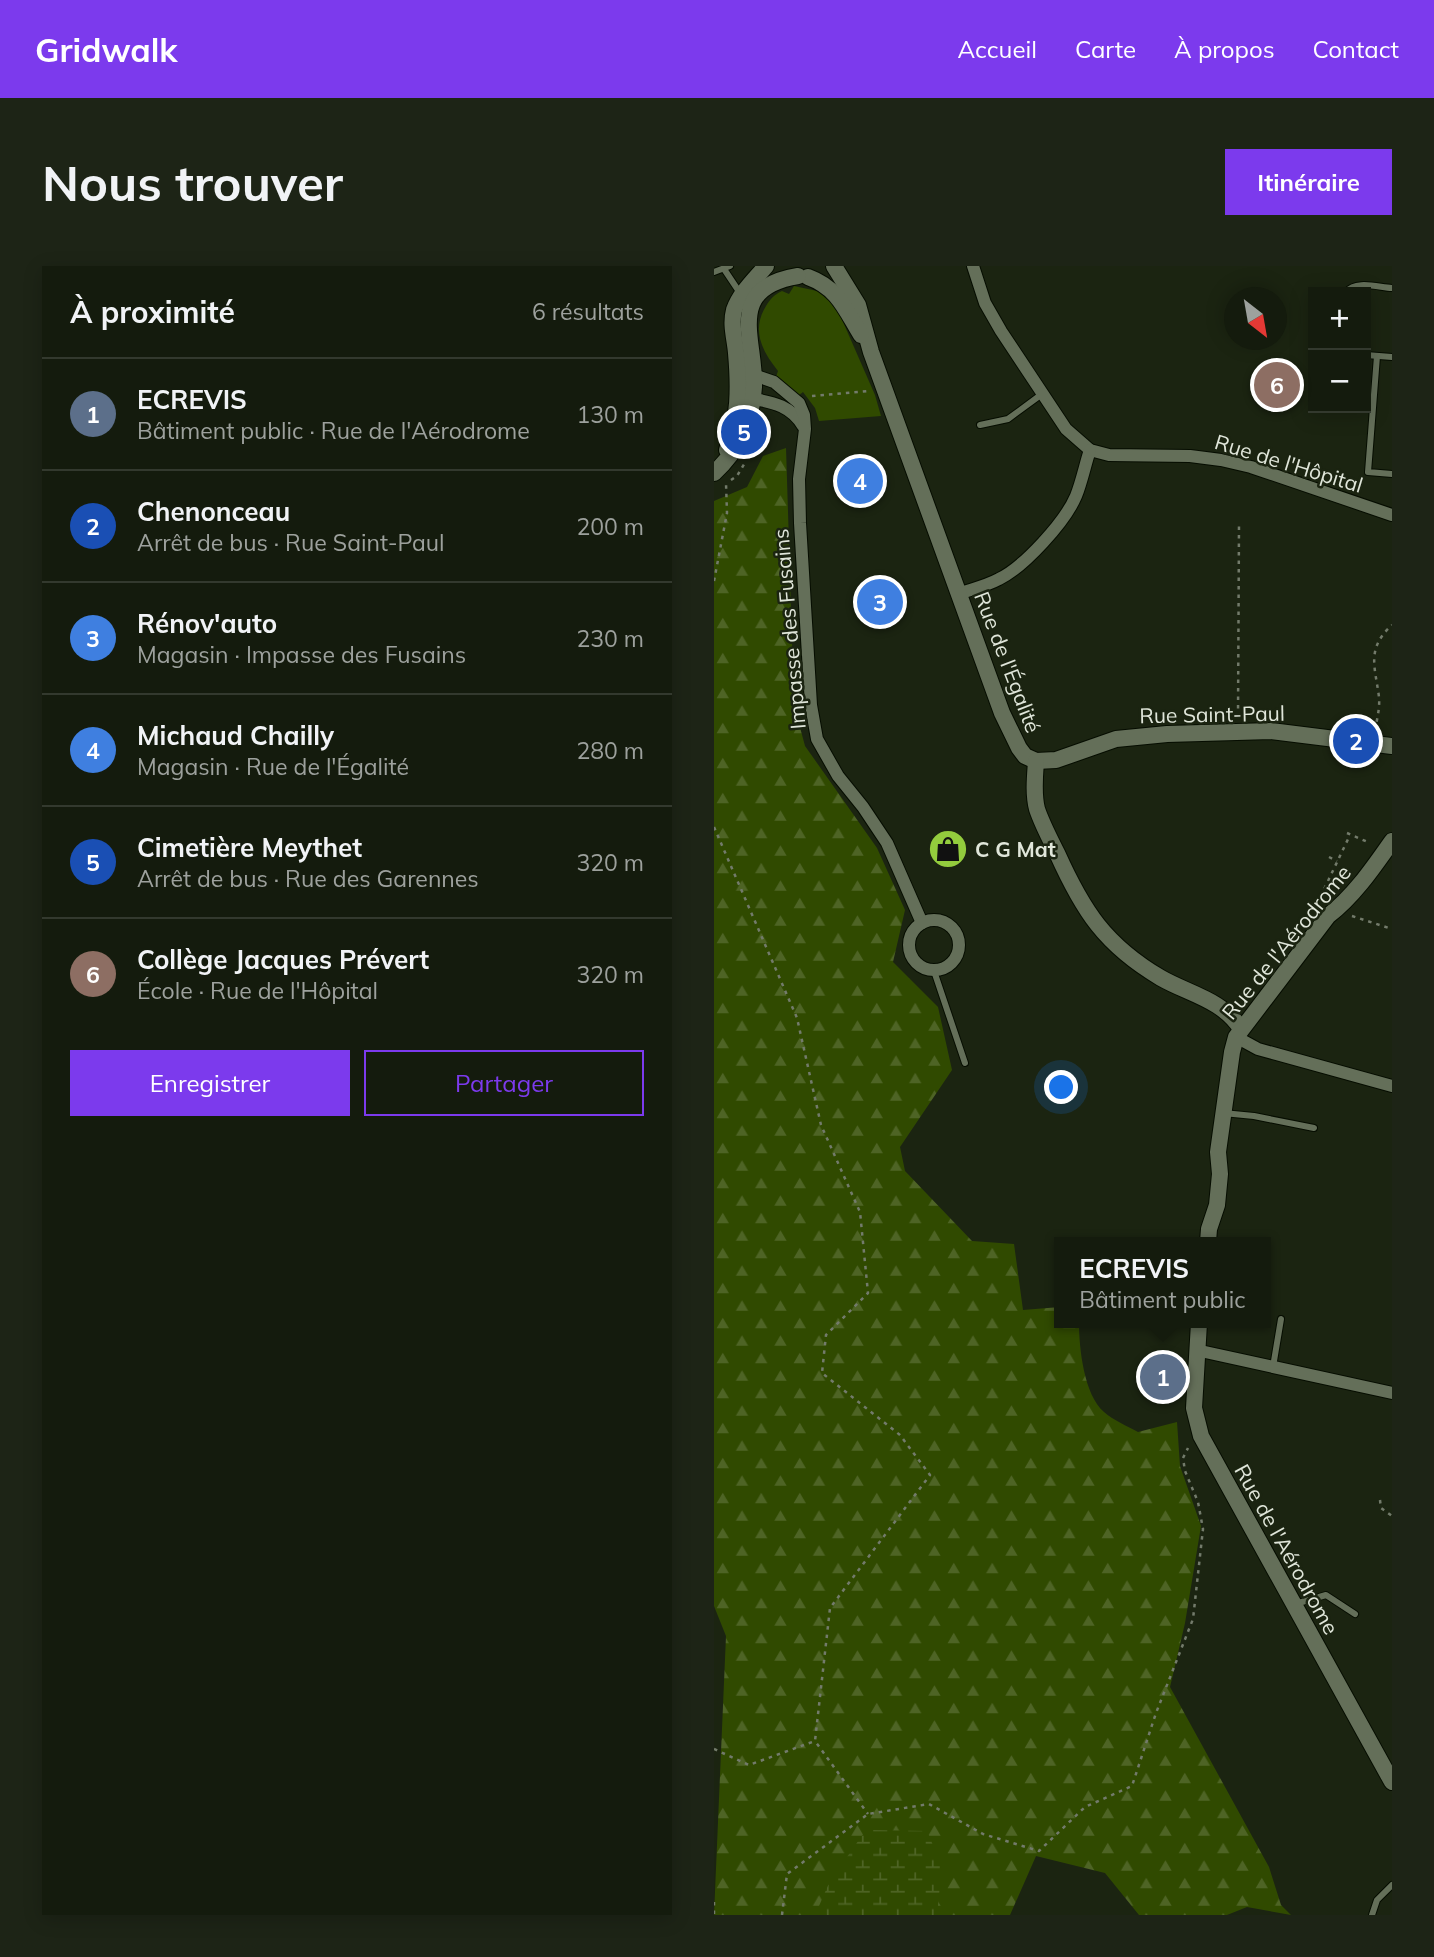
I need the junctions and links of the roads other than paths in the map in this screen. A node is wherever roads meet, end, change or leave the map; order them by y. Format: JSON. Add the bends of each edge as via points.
{"nodes":[{"id":1,"x":766,"y":266,"type":"edge"},
{"id":2,"x":825,"y":266,"type":"edge"},
{"id":3,"x":834,"y":266,"type":"edge"},
{"id":4,"x":973,"y":266,"type":"edge"},
{"id":5,"x":727,"y":268,"type":"edge"},
{"id":6,"x":714,"y":272,"type":"edge"},
{"id":7,"x":798,"y":273,"type":"edge"},
{"id":8,"x":1352,"y":287,"type":"edge"},
{"id":9,"x":1392,"y":288,"type":"edge"},
{"id":10,"x":742,"y":295,"type":"junction"},
{"id":11,"x":747,"y":331,"type":"junction"},
{"id":12,"x":736,"y":349,"type":"junction"},
{"id":13,"x":871,"y":352,"type":"junction"},
{"id":14,"x":1371,"y":355,"type":"edge"},
{"id":15,"x":1377,"y":356,"type":"junction"},
{"id":16,"x":1392,"y":357,"type":"edge"},
{"id":17,"x":754,"y":375,"type":"junction"},
{"id":18,"x":1042,"y":394,"type":"junction"},
{"id":19,"x":753,"y":399,"type":"junction"},
{"id":20,"x":980,"y":425,"type":"dead end"},
{"id":21,"x":805,"y":429,"type":"junction"},
{"id":22,"x":1090,"y":450,"type":"junction"},
{"id":23,"x":718,"y":470,"type":"edge"},
{"id":24,"x":1392,"y":474,"type":"edge"},
{"id":25,"x":1392,"y":515,"type":"edge"},
{"id":26,"x":958,"y":594,"type":"junction"},
{"id":27,"x":1392,"y":746,"type":"edge"},
{"id":28,"x":1036,"y":761,"type":"junction"},
{"id":29,"x":1389,"y":845,"type":"edge"},
{"id":30,"x":922,"y":923,"type":"junction"},
{"id":31,"x":934,"y":971,"type":"junction"},
{"id":32,"x":1238,"y":1033,"type":"junction"},
{"id":33,"x":965,"y":1063,"type":"dead end"},
{"id":34,"x":1392,"y":1086,"type":"edge"},
{"id":35,"x":1223,"y":1114,"type":"junction"},
{"id":36,"x":1314,"y":1128,"type":"dead end"},
{"id":37,"x":1208,"y":1237,"type":"edge"},
{"id":38,"x":1281,"y":1319,"type":"dead end"},
{"id":39,"x":1198,"y":1328,"type":"edge"},
{"id":40,"x":1196,"y":1350,"type":"junction"},
{"id":41,"x":1273,"y":1367,"type":"junction"},
{"id":42,"x":1392,"y":1393,"type":"edge"},
{"id":43,"x":1294,"y":1605,"type":"junction"},
{"id":44,"x":1355,"y":1614,"type":"dead end"},
{"id":45,"x":1392,"y":1782,"type":"edge"},
{"id":46,"x":1392,"y":1885,"type":"edge"},
{"id":47,"x":1372,"y":1915,"type":"edge"}],
"edges":[{"from":1,"to":10,"type":"street"},
{"from":2,"to":7,"type":"street","via":[[818,273]]},
{"from":3,"to":13,"type":"street","name":"Rue de l'Égalité","via":[[858,305]]},
{"from":4,"to":18,"type":"street","via":[[992,318]]},
{"from":5,"to":6,"type":"lane"},
{"from":5,"to":10,"type":"lane"},
{"from":7,"to":11,"type":"street","via":[[760,294]]},
{"from":7,"to":13,"type":"street","name":"Rue de l'Égalité","via":[[822,282],[836,295]]},
{"from":8,"to":9,"type":"lane"},
{"from":10,"to":11,"type":"lane"},
{"from":10,"to":12,"type":"street","via":[[733,319]]},
{"from":11,"to":17,"type":"street"},
{"from":12,"to":19,"type":"street"},
{"from":12,"to":23,"type":"street","via":[[736,421]]},
{"from":13,"to":26,"type":"street","name":"Rue de l'Égalité"},
{"from":14,"to":15,"type":"lane"},
{"from":15,"to":16,"type":"lane"},
{"from":15,"to":24,"type":"lane","via":[[1368,472]]},
{"from":17,"to":19,"type":"street"},
{"from":17,"to":21,"type":"street","name":"Impasse des Fusains","via":[[774,382],[799,403]]},
{"from":18,"to":20,"type":"lane","via":[[1008,419]]},
{"from":18,"to":22,"type":"street","via":[[1066,429]]},
{"from":19,"to":21,"type":"street","via":[[780,404],[798,417]]},
{"from":19,"to":23,"type":"street","via":[[744,432]]},
{"from":21,"to":30,"type":"street","name":"Impasse des Fusains","via":[[800,523],[817,739],[887,843]]},
{"from":22,"to":25,"type":"street","name":"Rue de l'Hôpital","via":[[1109,455],[1221,460]]},
{"from":22,"to":26,"type":"street","via":[[1075,498],[1025,561],[1002,578]]},
{"from":26,"to":28,"type":"street","name":"Rue de l'Égalité","via":[[1014,740],[1025,756]]},
{"from":27,"to":28,"type":"street","name":"Rue Saint-Paul","via":[[1271,731],[1158,734],[1116,739],[1056,760]]},
{"from":28,"to":32,"type":"street","name":"Rue de l'Égalité","via":[[1037,809],[1073,890],[1093,921],[1133,959],[1223,1008]]},
{"from":29,"to":32,"type":"street","name":"Rue de l'Aérodrome"},
{"from":30,"to":31,"type":"street","via":[[911,935],[910,952],[919,965]]},
{"from":30,"to":31,"type":"street","via":[[945,922],[959,939],[955,960]]},
{"from":31,"to":33,"type":"lane"},
{"from":32,"to":34,"type":"street","via":[[1258,1049]]},
{"from":32,"to":35,"type":"street","name":"Rue de l'Aérodrome"},
{"from":35,"to":36,"type":"lane"},
{"from":35,"to":37,"type":"street","name":"Rue de l'Aérodrome","via":[[1217,1205]]},
{"from":38,"to":41,"type":"lane"},
{"from":39,"to":40,"type":"street","name":"Rue de l'Aérodrome"},
{"from":40,"to":41,"type":"street"},
{"from":40,"to":43,"type":"street","name":"Rue de l'Aérodrome","via":[[1194,1408],[1200,1436],[1243,1498]]},
{"from":41,"to":42,"type":"street"},
{"from":43,"to":44,"type":"lane","via":[[1326,1595]]},
{"from":43,"to":45,"type":"street","name":"Rue de l'Aérodrome"},
{"from":46,"to":47,"type":"lane","via":[[1377,1900]]}]}
